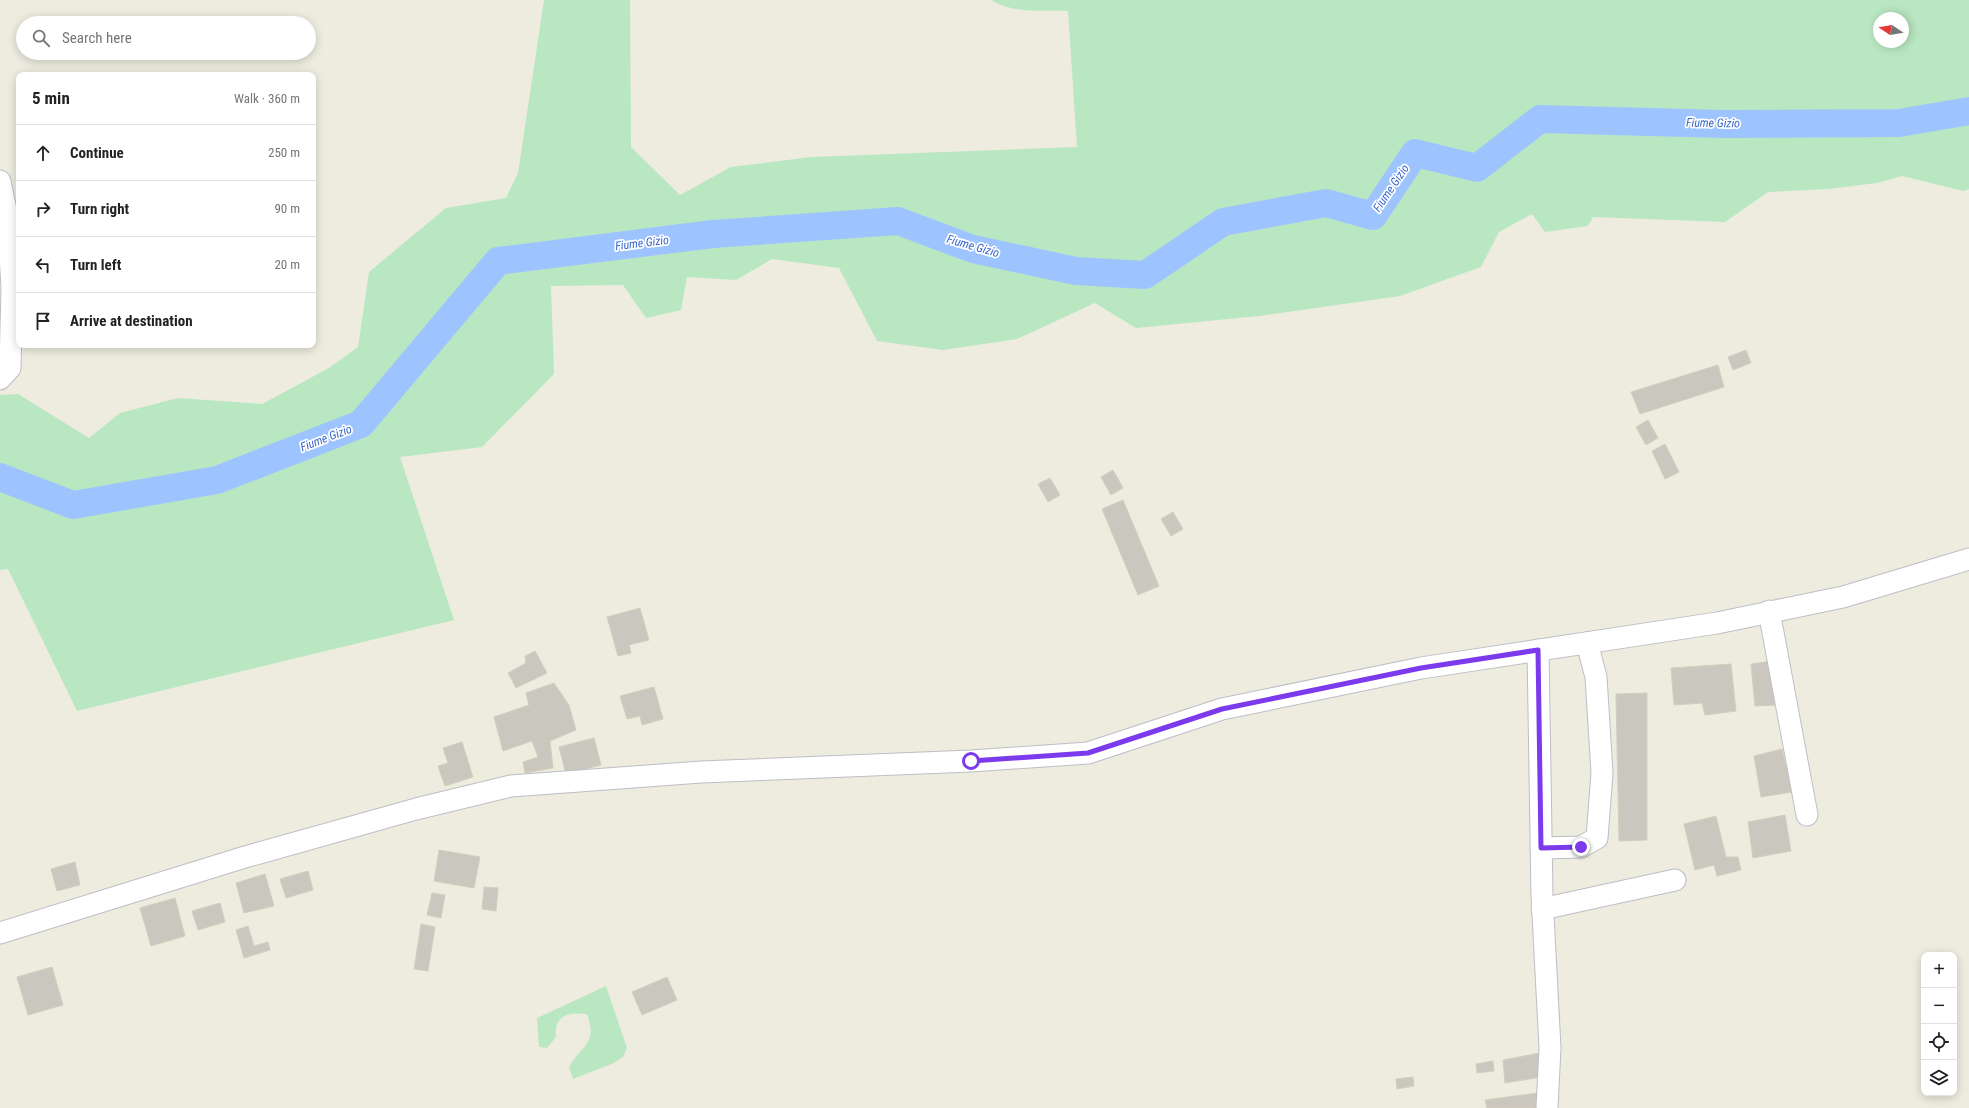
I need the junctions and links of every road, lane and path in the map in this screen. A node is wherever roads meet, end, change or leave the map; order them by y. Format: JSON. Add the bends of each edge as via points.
{"nodes":[{"id":1,"x":0,"y":182,"type":"edge"},
{"id":2,"x":0,"y":379,"type":"edge"},
{"id":3,"x":1969,"y":559,"type":"edge"},
{"id":4,"x":1769,"y":611,"type":"junction"},
{"id":5,"x":1587,"y":643,"type":"junction"},
{"id":6,"x":1538,"y":650,"type":"junction"},
{"id":7,"x":1807,"y":815,"type":"dead end"},
{"id":8,"x":1541,"y":848,"type":"junction"},
{"id":9,"x":1675,"y":880,"type":"dead end"},
{"id":10,"x":1542,"y":909,"type":"junction"},
{"id":11,"x":0,"y":933,"type":"edge"},
{"id":12,"x":1547,"y":1108,"type":"edge"}],
"edges":[{"from":1,"to":2,"type":"street","via":[[8,220],[12,288],[10,368]]},
{"from":3,"to":4,"type":"street","via":[[1843,597]]},
{"from":4,"to":5,"type":"street","via":[[1717,623]]},
{"from":4,"to":7,"type":"street"},
{"from":5,"to":6,"type":"street"},
{"from":5,"to":8,"type":"street","via":[[1596,677],[1602,773],[1597,838],[1581,847]]},
{"from":6,"to":8,"type":"street"},
{"from":6,"to":11,"type":"street","via":[[1421,668],[1222,709],[1088,753],[971,761],[701,772],[511,786],[416,809],[246,857]]},
{"from":8,"to":10,"type":"street"},
{"from":9,"to":10,"type":"street"},
{"from":10,"to":12,"type":"street","via":[[1550,1048]]}]}
